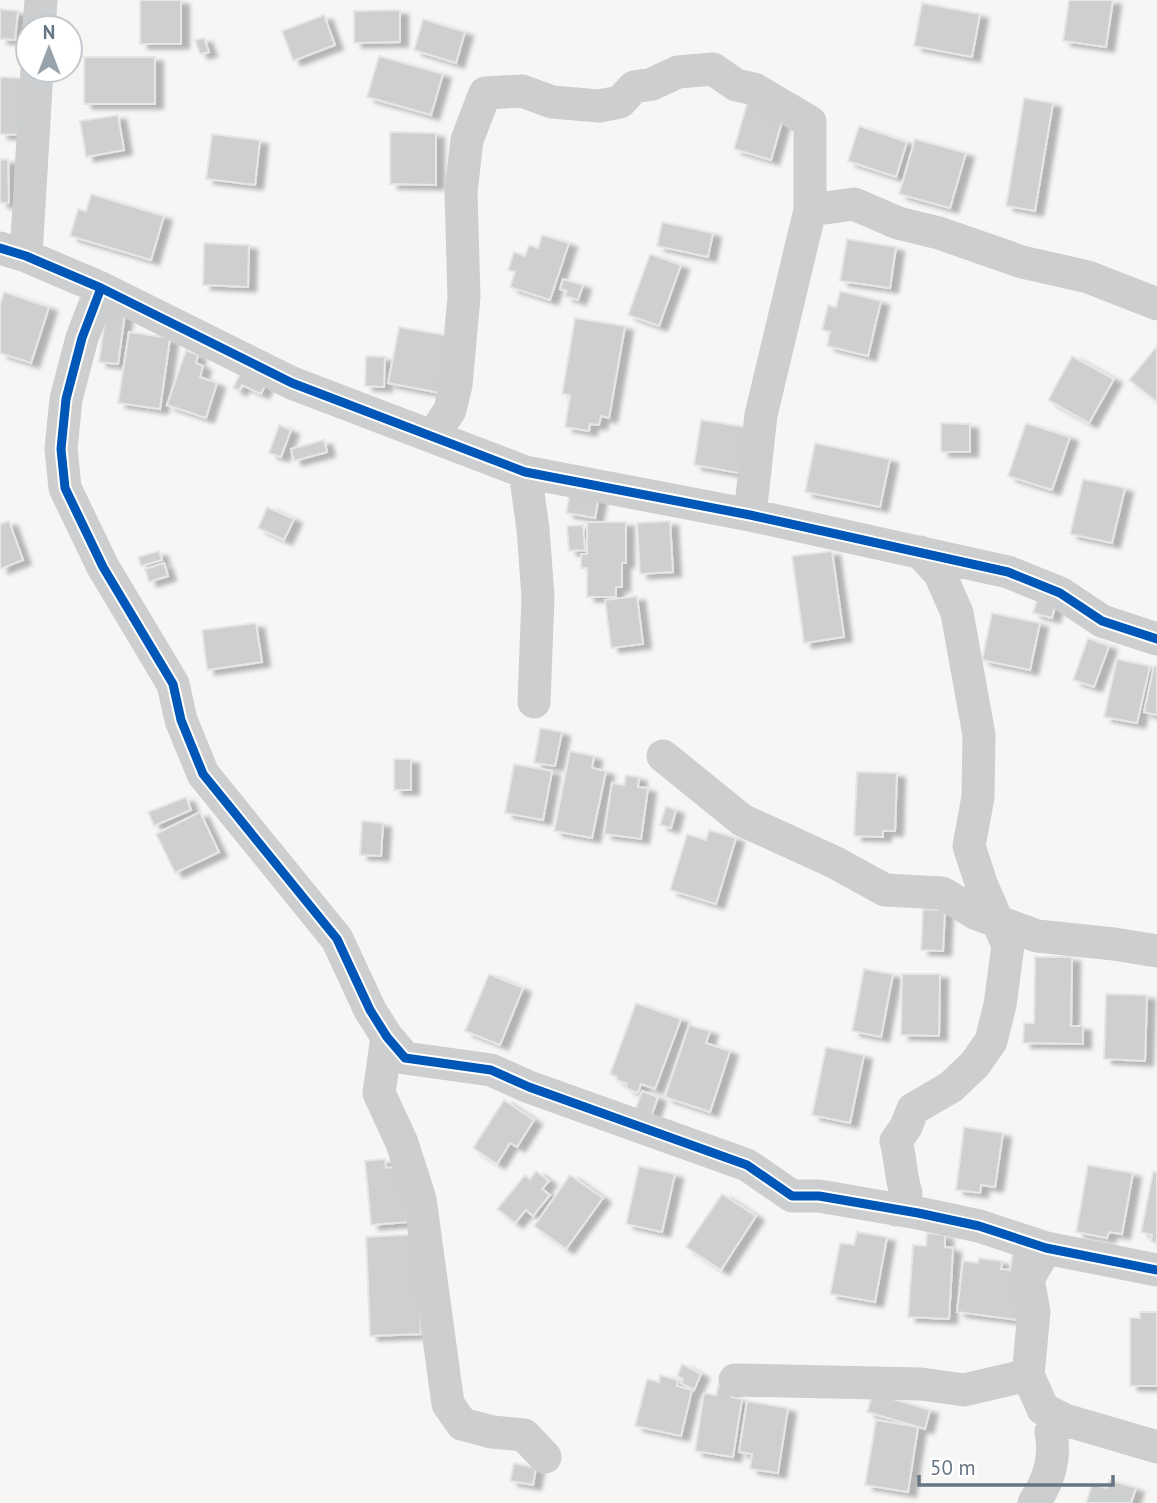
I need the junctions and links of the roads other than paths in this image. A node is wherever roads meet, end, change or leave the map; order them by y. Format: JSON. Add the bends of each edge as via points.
{"nodes":[{"id":1,"x":35,"y":84,"type":"edge"},
{"id":2,"x":810,"y":210,"type":"junction"},
{"id":3,"x":13,"y":252,"type":"edge"},
{"id":4,"x":101,"y":288,"type":"junction"},
{"id":5,"x":1157,"y":304,"type":"edge"},
{"id":6,"x":433,"y":436,"type":"junction"},
{"id":7,"x":525,"y":472,"type":"junction"},
{"id":8,"x":750,"y":515,"type":"junction"},
{"id":9,"x":920,"y":552,"type":"junction"},
{"id":10,"x":1157,"y":611,"type":"edge"},
{"id":11,"x":1142,"y":635,"type":"edge"},
{"id":12,"x":534,"y":702,"type":"dead end"},
{"id":13,"x":663,"y":756,"type":"dead end"},
{"id":14,"x":999,"y":921,"type":"junction"},
{"id":15,"x":1157,"y":951,"type":"edge"},
{"id":16,"x":387,"y":1037,"type":"junction"},
{"id":17,"x":896,"y":1210,"type":"junction"},
{"id":18,"x":1046,"y":1248,"type":"junction"},
{"id":19,"x":1157,"y":1270,"type":"edge"},
{"id":20,"x":1028,"y":1375,"type":"junction"},
{"id":21,"x":735,"y":1380,"type":"dead end"},
{"id":22,"x":1065,"y":1420,"type":"junction"},
{"id":23,"x":1157,"y":1447,"type":"edge"},
{"id":24,"x":545,"y":1457,"type":"dead end"},
{"id":25,"x":1034,"y":1503,"type":"edge"}],
"edges":[{"from":1,"to":3,"type":"street"},
{"from":2,"to":5,"type":"street","via":[[854,204],[898,223],[1022,262],[1088,277]]},
{"from":2,"to":6,"type":"street","via":[[810,122],[713,69],[678,72],[634,87],[620,102],[599,106],[552,102],[522,90],[485,93],[467,140],[461,192],[464,298],[456,385],[450,410]]},
{"from":2,"to":8,"type":"street","via":[[761,415]]},
{"from":3,"to":4,"type":"street"},
{"from":4,"to":6,"type":"street","via":[[292,383]]},
{"from":4,"to":16,"type":"street","via":[[66,400],[61,449],[65,488],[103,567],[173,684],[181,720],[204,774],[337,939]]},
{"from":6,"to":7,"type":"street"},
{"from":7,"to":8,"type":"street"},
{"from":7,"to":12,"type":"street","via":[[538,597]]},
{"from":8,"to":9,"type":"street"},
{"from":9,"to":11,"type":"street","via":[[1008,572],[1060,593],[1102,621]]},
{"from":9,"to":14,"type":"street","via":[[940,574],[957,613],[979,735],[978,797],[969,846]]},
{"from":10,"to":11,"type":"street"},
{"from":13,"to":14,"type":"street","via":[[742,820],[885,890],[942,893]]},
{"from":14,"to":15,"type":"street","via":[[1037,936]]},
{"from":14,"to":17,"type":"street","via":[[1008,945],[990,1041],[951,1087],[913,1109],[896,1141],[906,1193]]},
{"from":16,"to":17,"type":"street","via":[[405,1058],[491,1070],[747,1165],[792,1196],[819,1196]]},
{"from":16,"to":24,"type":"street","via":[[379,1093],[420,1199],[448,1404],[462,1424],[524,1435]]},
{"from":17,"to":18,"type":"street","via":[[979,1226]]},
{"from":18,"to":19,"type":"street"},
{"from":18,"to":20,"type":"street","via":[[1028,1279],[1034,1312]]},
{"from":20,"to":21,"type":"street","via":[[964,1390],[921,1384]]},
{"from":20,"to":22,"type":"street","via":[[1043,1409]]},
{"from":22,"to":23,"type":"street"},
{"from":22,"to":25,"type":"street","via":[[1051,1432],[1055,1452],[1046,1485]]}]}
